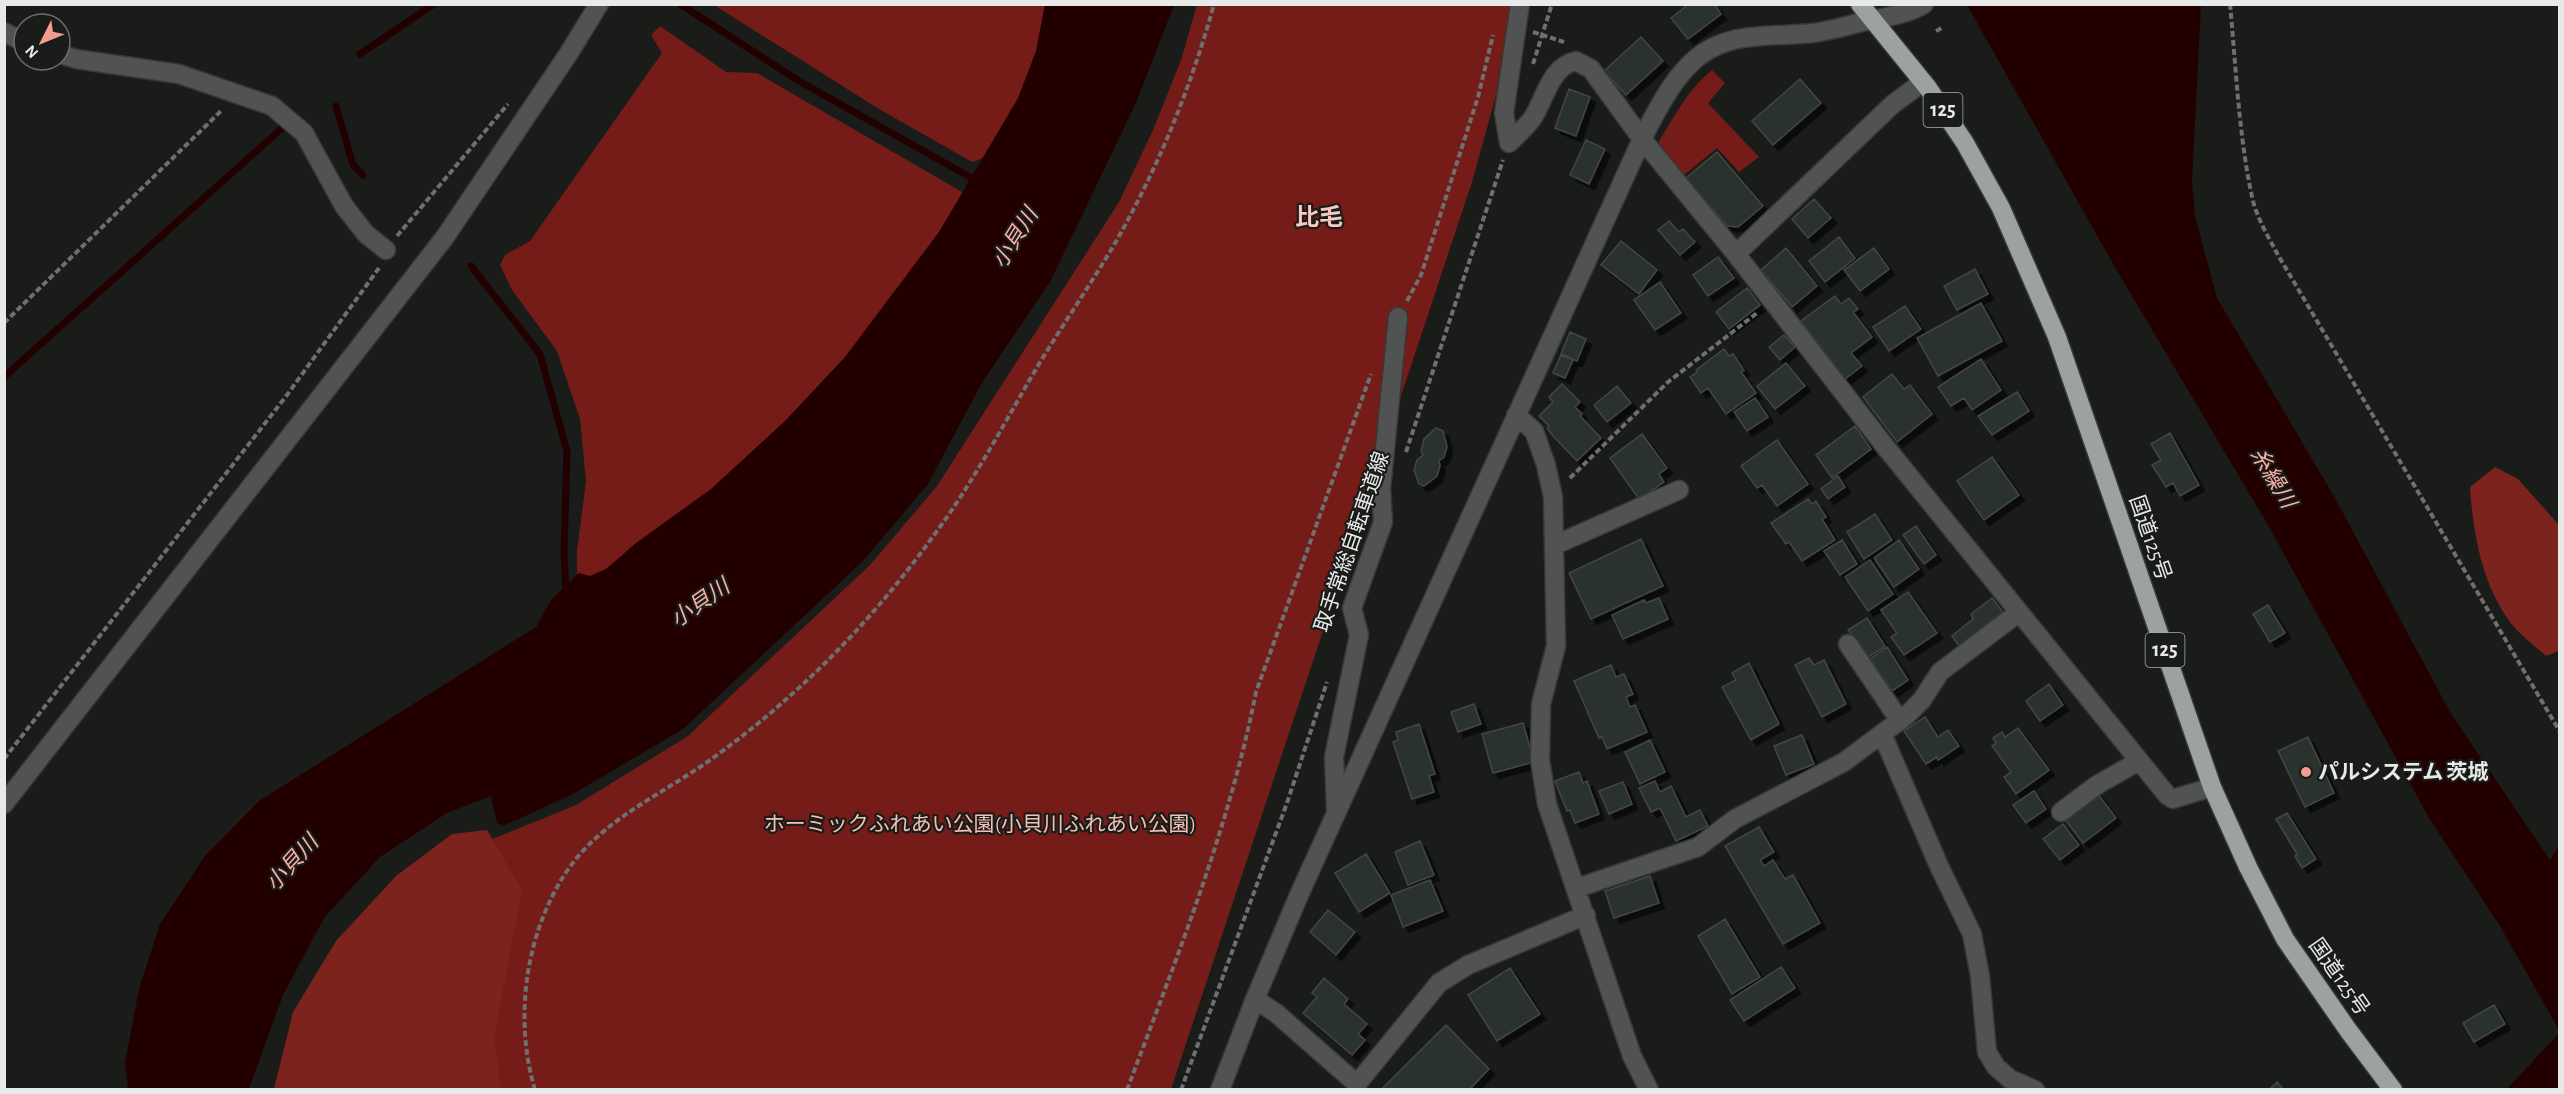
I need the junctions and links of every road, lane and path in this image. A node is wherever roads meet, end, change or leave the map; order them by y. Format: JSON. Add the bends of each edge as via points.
{"nodes":[{"id":1,"x":599,"y":4,"type":"edge"},
{"id":2,"x":1214,"y":4,"type":"edge"},
{"id":3,"x":1520,"y":4,"type":"edge"},
{"id":4,"x":1552,"y":4,"type":"edge"},
{"id":5,"x":1924,"y":4,"type":"edge"},
{"id":6,"x":2230,"y":4,"type":"edge"},
{"id":7,"x":1859,"y":5,"type":"edge"},
{"id":8,"x":1874,"y":20,"type":"junction"},
{"id":9,"x":1495,"y":27,"type":"dead end"},
{"id":10,"x":1942,"y":28,"type":"dead end"},
{"id":11,"x":1936,"y":31,"type":"dead end"},
{"id":12,"x":1536,"y":33,"type":"dead end"},
{"id":13,"x":1542,"y":35,"type":"junction"},
{"id":14,"x":1564,"y":42,"type":"dead end"},
{"id":15,"x":72,"y":58,"type":"edge"},
{"id":16,"x":1532,"y":68,"type":"dead end"},
{"id":17,"x":1923,"y":81,"type":"junction"},
{"id":18,"x":237,"y":94,"type":"junction"},
{"id":19,"x":512,"y":100,"type":"dead end"},
{"id":20,"x":1642,"y":139,"type":"junction"},
{"id":21,"x":1509,"y":143,"type":"junction"},
{"id":22,"x":386,"y":250,"type":"junction"},
{"id":23,"x":1736,"y":254,"type":"junction"},
{"id":24,"x":1772,"y":301,"type":"junction"},
{"id":25,"x":1398,"y":317,"type":"joint"},
{"id":26,"x":4,"y":323,"type":"edge"},
{"id":27,"x":1374,"y":367,"type":"dead end"},
{"id":28,"x":1516,"y":415,"type":"junction"},
{"id":29,"x":1405,"y":455,"type":"dead end"},
{"id":30,"x":1679,"y":490,"type":"dead end"},
{"id":31,"x":1553,"y":497,"type":"junction"},
{"id":32,"x":1555,"y":545,"type":"junction"},
{"id":33,"x":2018,"y":613,"type":"junction"},
{"id":34,"x":1848,"y":644,"type":"dead end"},
{"id":35,"x":1330,"y":673,"type":"dead end"},
{"id":36,"x":1900,"y":721,"type":"junction"},
{"id":37,"x":2559,"y":732,"type":"edge"},
{"id":38,"x":1882,"y":735,"type":"junction"},
{"id":39,"x":4,"y":759,"type":"edge"},
{"id":40,"x":2139,"y":761,"type":"junction"},
{"id":41,"x":2212,"y":787,"type":"junction"},
{"id":42,"x":4,"y":804,"type":"edge"},
{"id":43,"x":2061,"y":812,"type":"dead end"},
{"id":44,"x":1336,"y":813,"type":"junction"},
{"id":45,"x":1577,"y":888,"type":"junction"},
{"id":46,"x":1586,"y":915,"type":"junction"},
{"id":47,"x":1255,"y":999,"type":"junction"},
{"id":48,"x":535,"y":1089,"type":"edge"},
{"id":49,"x":1127,"y":1089,"type":"edge"},
{"id":50,"x":1181,"y":1089,"type":"edge"},
{"id":51,"x":1220,"y":1089,"type":"edge"},
{"id":52,"x":1649,"y":1089,"type":"edge"},
{"id":53,"x":2035,"y":1089,"type":"edge"},
{"id":54,"x":2393,"y":1089,"type":"edge"}],
"edges":[{"from":1,"to":42,"type":"street","via":[[444,237]]},
{"from":2,"to":48,"type":"path","via":[[1186,95],[1116,242],[935,534],[872,614],[792,695],[705,764],[619,817],[564,874],[544,910],[525,999],[525,1038]]},
{"from":3,"to":21,"type":"street","via":[[1504,113]]},
{"from":4,"to":13,"type":"path"},
{"from":5,"to":8,"type":"street"},
{"from":6,"to":37,"type":"path","via":[[2253,202],[2261,223]]},
{"from":7,"to":8,"type":"highway","name":"国道125号","number":"125"},
{"from":8,"to":17,"type":"highway","name":"国道125号","number":"125"},
{"from":8,"to":20,"type":"street","via":[[1813,33],[1746,36],[1704,52],[1673,83]]},
{"from":9,"to":25,"type":"path","via":[[1478,97],[1421,275]]},
{"from":10,"to":11,"type":"path"},
{"from":12,"to":13,"type":"path"},
{"from":13,"to":14,"type":"path"},
{"from":13,"to":16,"type":"path"},
{"from":15,"to":18,"type":"street","via":[[179,74]]},
{"from":17,"to":23,"type":"street","via":[[1893,104]]},
{"from":17,"to":41,"type":"highway","name":"国道125号","number":"125","via":[[1985,175],[2057,336]]},
{"from":18,"to":22,"type":"street","via":[[272,106],[303,134],[344,206],[366,234]]},
{"from":18,"to":26,"type":"path"},
{"from":19,"to":22,"type":"path"},
{"from":20,"to":21,"type":"street","via":[[1591,69],[1576,61],[1563,66],[1533,118]]},
{"from":20,"to":23,"type":"street"},
{"from":20,"to":28,"type":"street"},
{"from":21,"to":29,"type":"path","name":"取手常総自転車道線"},
{"from":22,"to":39,"type":"path","via":[[378,270],[287,395]]},
{"from":23,"to":24,"type":"street"},
{"from":24,"to":31,"type":"path","via":[[1668,382]]},
{"from":24,"to":33,"type":"street"},
{"from":25,"to":44,"type":"street","name":"取手常総自転車道線","via":[[1381,489],[1383,522],[1352,608],[1359,635],[1334,757]]},
{"from":27,"to":49,"type":"path","via":[[1256,692],[1223,827]]},
{"from":28,"to":31,"type":"street","via":[[1534,431]]},
{"from":28,"to":44,"type":"street"},
{"from":30,"to":32,"type":"street"},
{"from":31,"to":32,"type":"street"},
{"from":32,"to":45,"type":"street","via":[[1556,646],[1541,704],[1540,759],[1547,804]]},
{"from":33,"to":36,"type":"street","via":[[1940,672],[1922,700]]},
{"from":33,"to":40,"type":"street"},
{"from":34,"to":36,"type":"street"},
{"from":35,"to":50,"type":"path","via":[[1287,803]]},
{"from":36,"to":38,"type":"street"},
{"from":38,"to":45,"type":"street","via":[[1844,762],[1736,819],[1698,847]]},
{"from":38,"to":53,"type":"street","via":[[1972,934],[1987,1052],[2010,1079]]},
{"from":40,"to":41,"type":"street","via":[[2170,798]]},
{"from":40,"to":43,"type":"street"},
{"from":41,"to":54,"type":"highway","name":"国道125号","number":"125","via":[[2285,939]]},
{"from":44,"to":47,"type":"street"},
{"from":45,"to":46,"type":"street"},
{"from":46,"to":47,"type":"street","via":[[1468,965],[1438,983],[1357,1084]]},
{"from":46,"to":52,"type":"street","via":[[1632,1056]]},
{"from":47,"to":51,"type":"street"}]}
